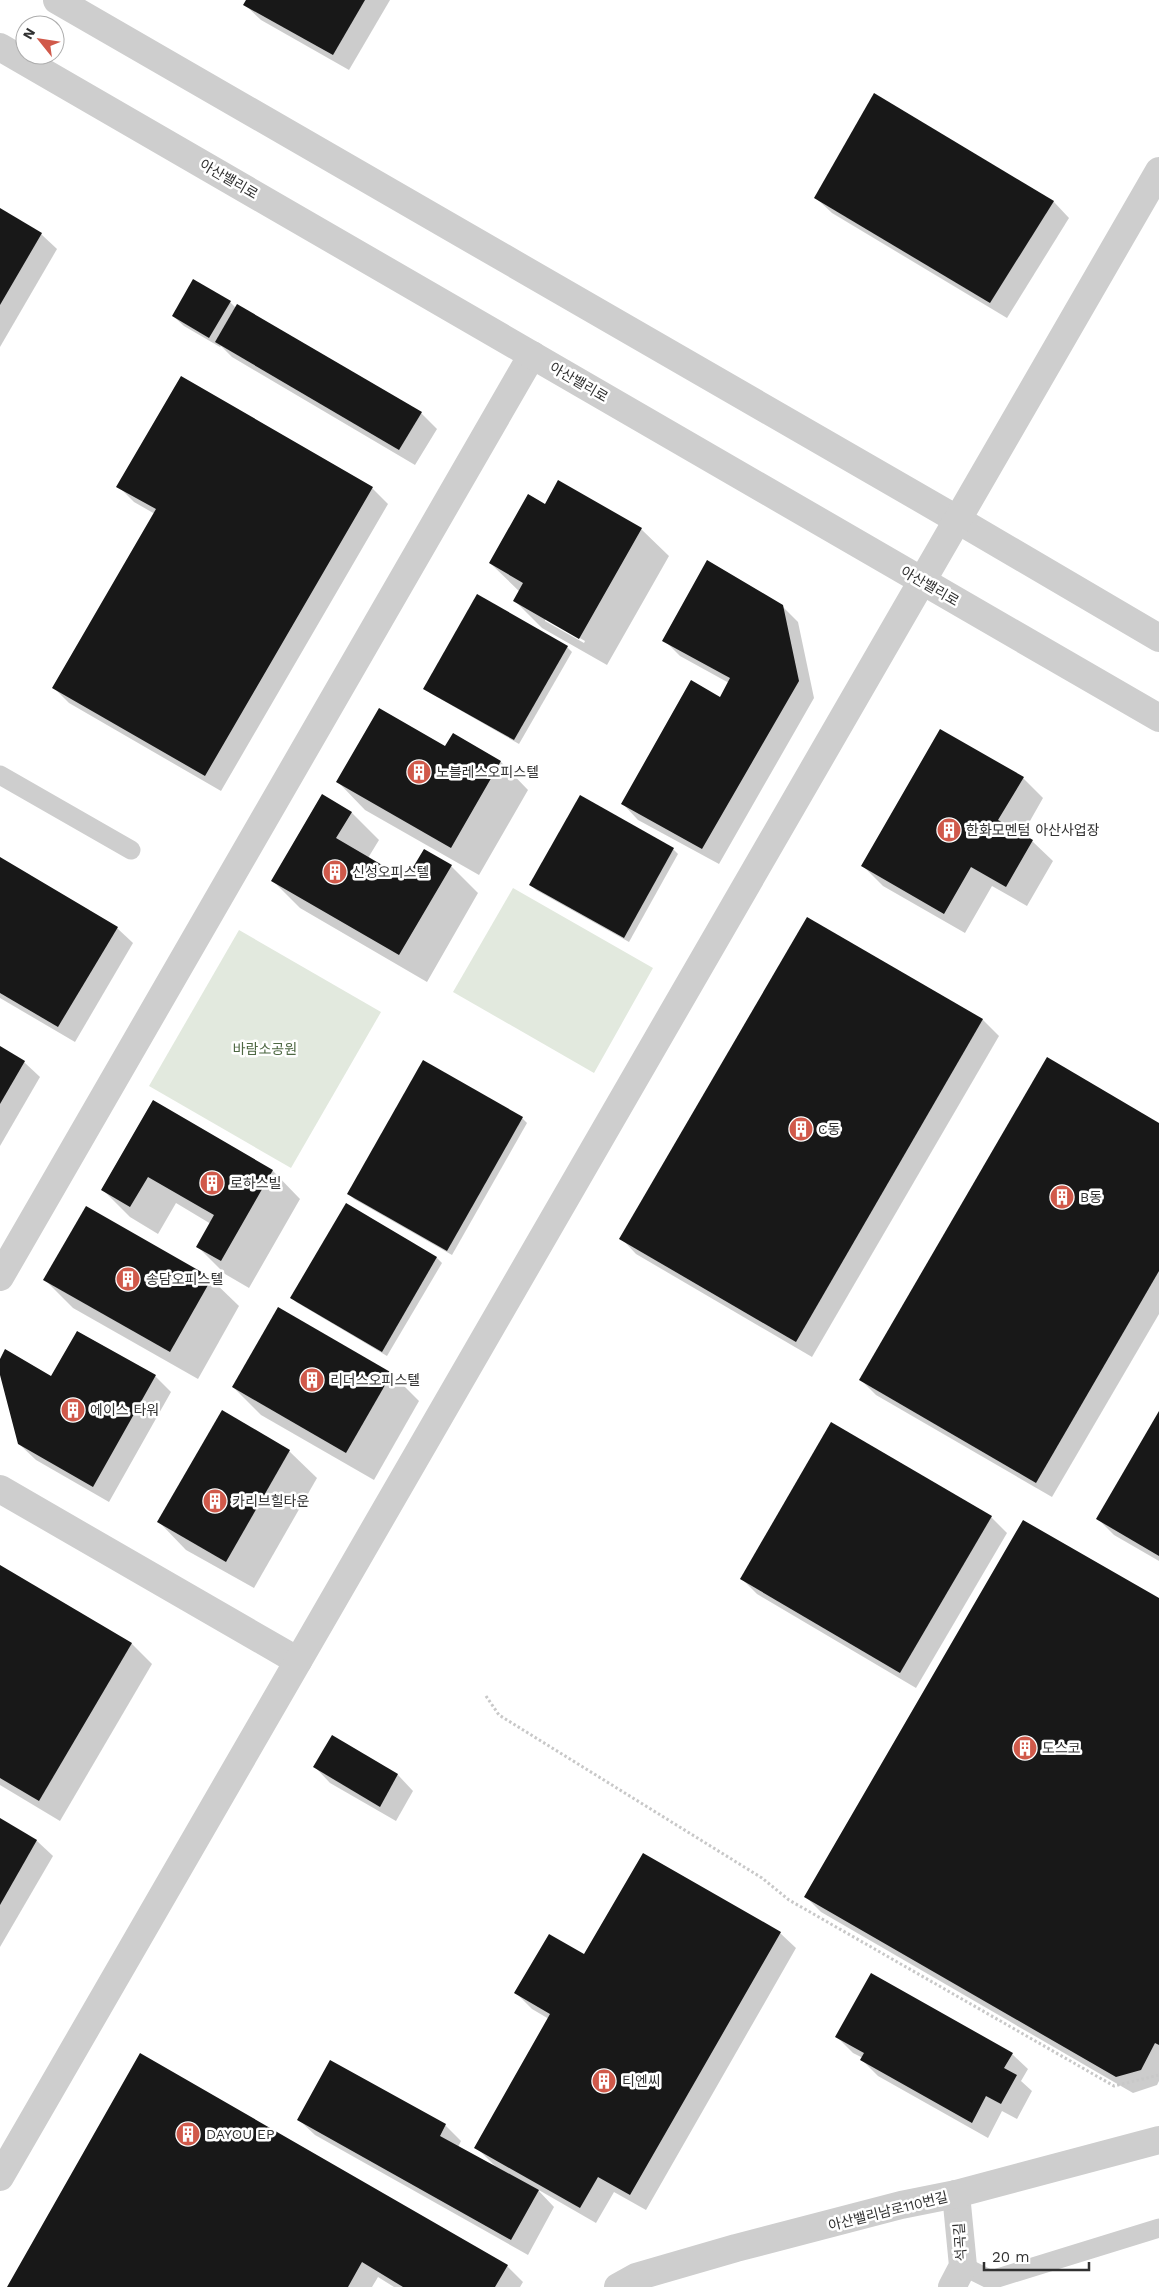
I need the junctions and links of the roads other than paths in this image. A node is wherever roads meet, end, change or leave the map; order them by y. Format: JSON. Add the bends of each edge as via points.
{"nodes":[{"id":1,"x":57,"y":0,"type":"edge"},
{"id":2,"x":0,"y":46,"type":"edge"},
{"id":3,"x":1159,"y":171,"type":"edge"},
{"id":4,"x":532,"y":355,"type":"junction"},
{"id":5,"x":958,"y":520,"type":"junction"},
{"id":6,"x":922,"y":582,"type":"junction"},
{"id":7,"x":1159,"y":638,"type":"edge"},
{"id":8,"x":1159,"y":718,"type":"edge"},
{"id":9,"x":0,"y":774,"type":"edge"},
{"id":10,"x":131,"y":850,"type":"dead end"},
{"id":11,"x":0,"y":1277,"type":"edge"},
{"id":12,"x":0,"y":1489,"type":"edge"},
{"id":13,"x":298,"y":1661,"type":"junction"},
{"id":14,"x":1159,"y":2140,"type":"edge"},
{"id":15,"x":0,"y":2177,"type":"edge"},
{"id":16,"x":956,"y":2194,"type":"junction"},
{"id":17,"x":1159,"y":2228,"type":"edge"},
{"id":18,"x":958,"y":2276,"type":"edge"},
{"id":19,"x":618,"y":2287,"type":"edge"}],
"edges":[{"from":1,"to":5,"type":"street"},
{"from":2,"to":4,"type":"street","name":"아산밸리로"},
{"from":3,"to":5,"type":"street"},
{"from":4,"to":6,"type":"street","name":"아산밸리로"},
{"from":4,"to":11,"type":"street"},
{"from":5,"to":6,"type":"street"},
{"from":5,"to":7,"type":"street"},
{"from":6,"to":8,"type":"street","name":"아산밸리로"},
{"from":6,"to":13,"type":"street"},
{"from":9,"to":10,"type":"lane"},
{"from":12,"to":13,"type":"street"},
{"from":13,"to":15,"type":"street"},
{"from":14,"to":16,"type":"street","name":"아산밸리남로110번길"},
{"from":16,"to":18,"type":"street","name":"석곡길"},
{"from":16,"to":19,"type":"street","name":"아산밸리남로110번길","via":[[736,2248],[636,2277]]},
{"from":17,"to":18,"type":"lane","via":[[991,2280]]}]}
